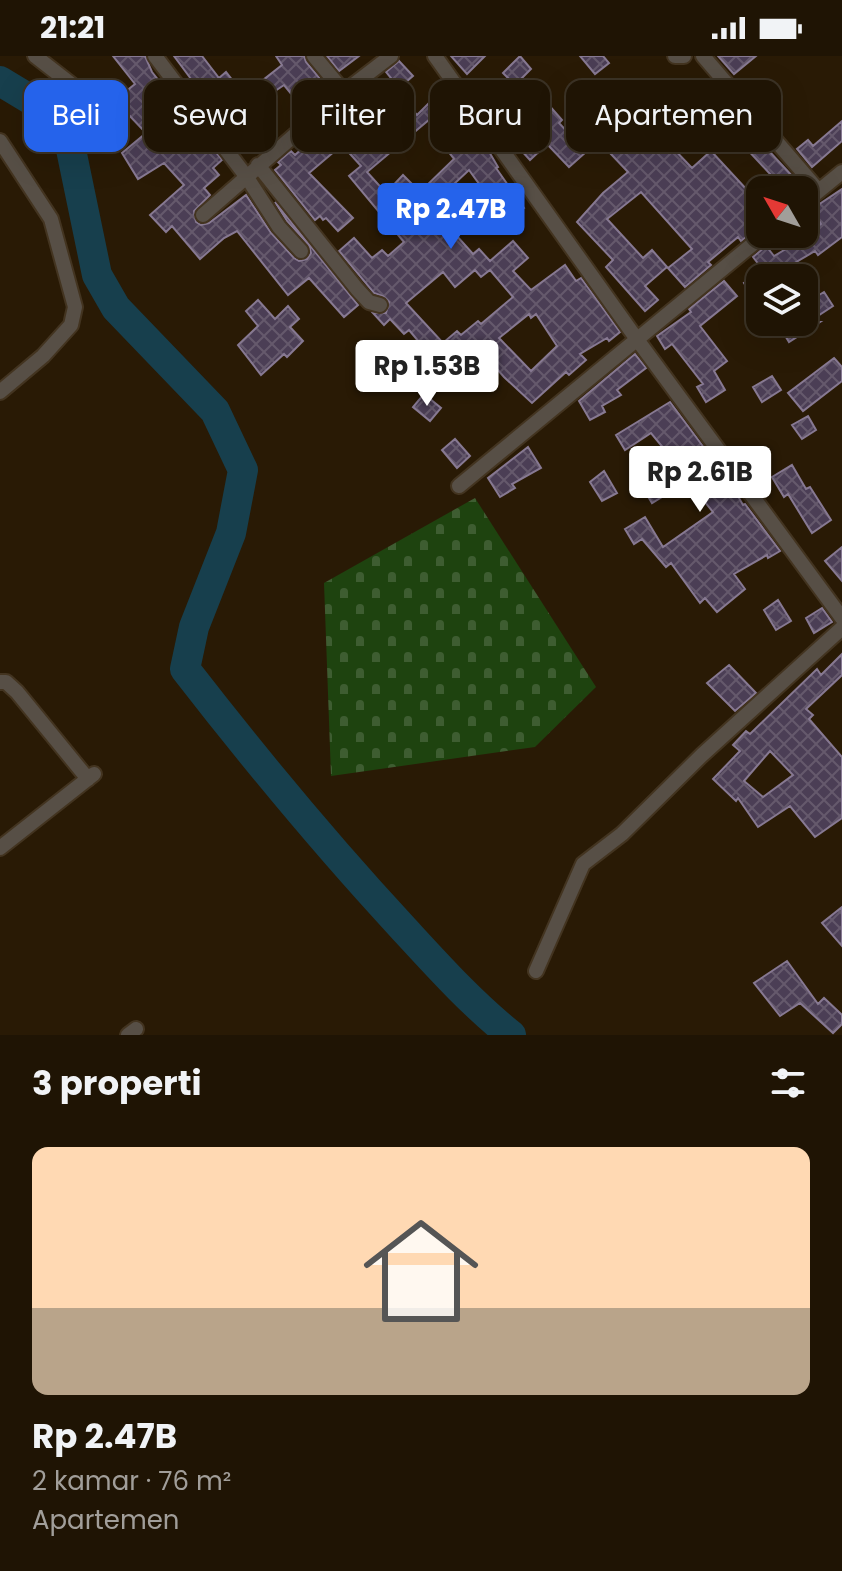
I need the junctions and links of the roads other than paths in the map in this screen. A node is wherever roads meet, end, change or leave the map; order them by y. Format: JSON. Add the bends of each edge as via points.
{"nodes":[{"id":1,"x":35,"y":56,"type":"edge"},
{"id":2,"x":155,"y":56,"type":"edge"},
{"id":3,"x":314,"y":56,"type":"edge"},
{"id":4,"x":391,"y":56,"type":"edge"},
{"id":5,"x":435,"y":56,"type":"edge"},
{"id":6,"x":675,"y":56,"type":"edge"},
{"id":7,"x":684,"y":56,"type":"edge"},
{"id":8,"x":703,"y":56,"type":"edge"},
{"id":9,"x":66,"y":80,"type":"edge"},
{"id":10,"x":334,"y":80,"type":"edge"},
{"id":11,"x":360,"y":80,"type":"edge"},
{"id":12,"x":292,"y":136,"type":"edge"},
{"id":13,"x":0,"y":141,"type":"edge"},
{"id":14,"x":258,"y":165,"type":"junction"},
{"id":15,"x":842,"y":172,"type":"edge"},
{"id":16,"x":246,"y":176,"type":"junction"},
{"id":17,"x":819,"y":191,"type":"joint"},
{"id":18,"x":203,"y":215,"type":"dead end"},
{"id":19,"x":748,"y":248,"type":"edge"},
{"id":20,"x":301,"y":251,"type":"dead end"},
{"id":21,"x":380,"y":305,"type":"dead end"},
{"id":22,"x":636,"y":338,"type":"junction"},
{"id":23,"x":0,"y":392,"type":"edge"},
{"id":24,"x":459,"y":486,"type":"dead end"},
{"id":25,"x":842,"y":618,"type":"edge"},
{"id":26,"x":842,"y":628,"type":"edge"},
{"id":27,"x":0,"y":682,"type":"edge"},
{"id":28,"x":0,"y":848,"type":"edge"},
{"id":29,"x":536,"y":971,"type":"dead end"}],
"edges":[{"from":1,"to":9,"type":"street"},
{"from":2,"to":16,"type":"street"},
{"from":3,"to":10,"type":"street"},
{"from":4,"to":11,"type":"street"},
{"from":5,"to":22,"type":"street"},
{"from":6,"to":7,"type":"street"},
{"from":8,"to":17,"type":"street"},
{"from":12,"to":14,"type":"street"},
{"from":13,"to":23,"type":"street","via":[[51,219],[75,307],[71,325]]},
{"from":14,"to":16,"type":"street"},
{"from":14,"to":21,"type":"street","via":[[357,289]]},
{"from":15,"to":17,"type":"street"},
{"from":16,"to":18,"type":"street"},
{"from":16,"to":20,"type":"street"},
{"from":19,"to":22,"type":"street"},
{"from":22,"to":24,"type":"street"},
{"from":22,"to":25,"type":"street"},
{"from":26,"to":29,"type":"street","via":[[622,834],[583,864]]},
{"from":27,"to":28,"type":"street","via":[[17,692],[91,777]]}]}
